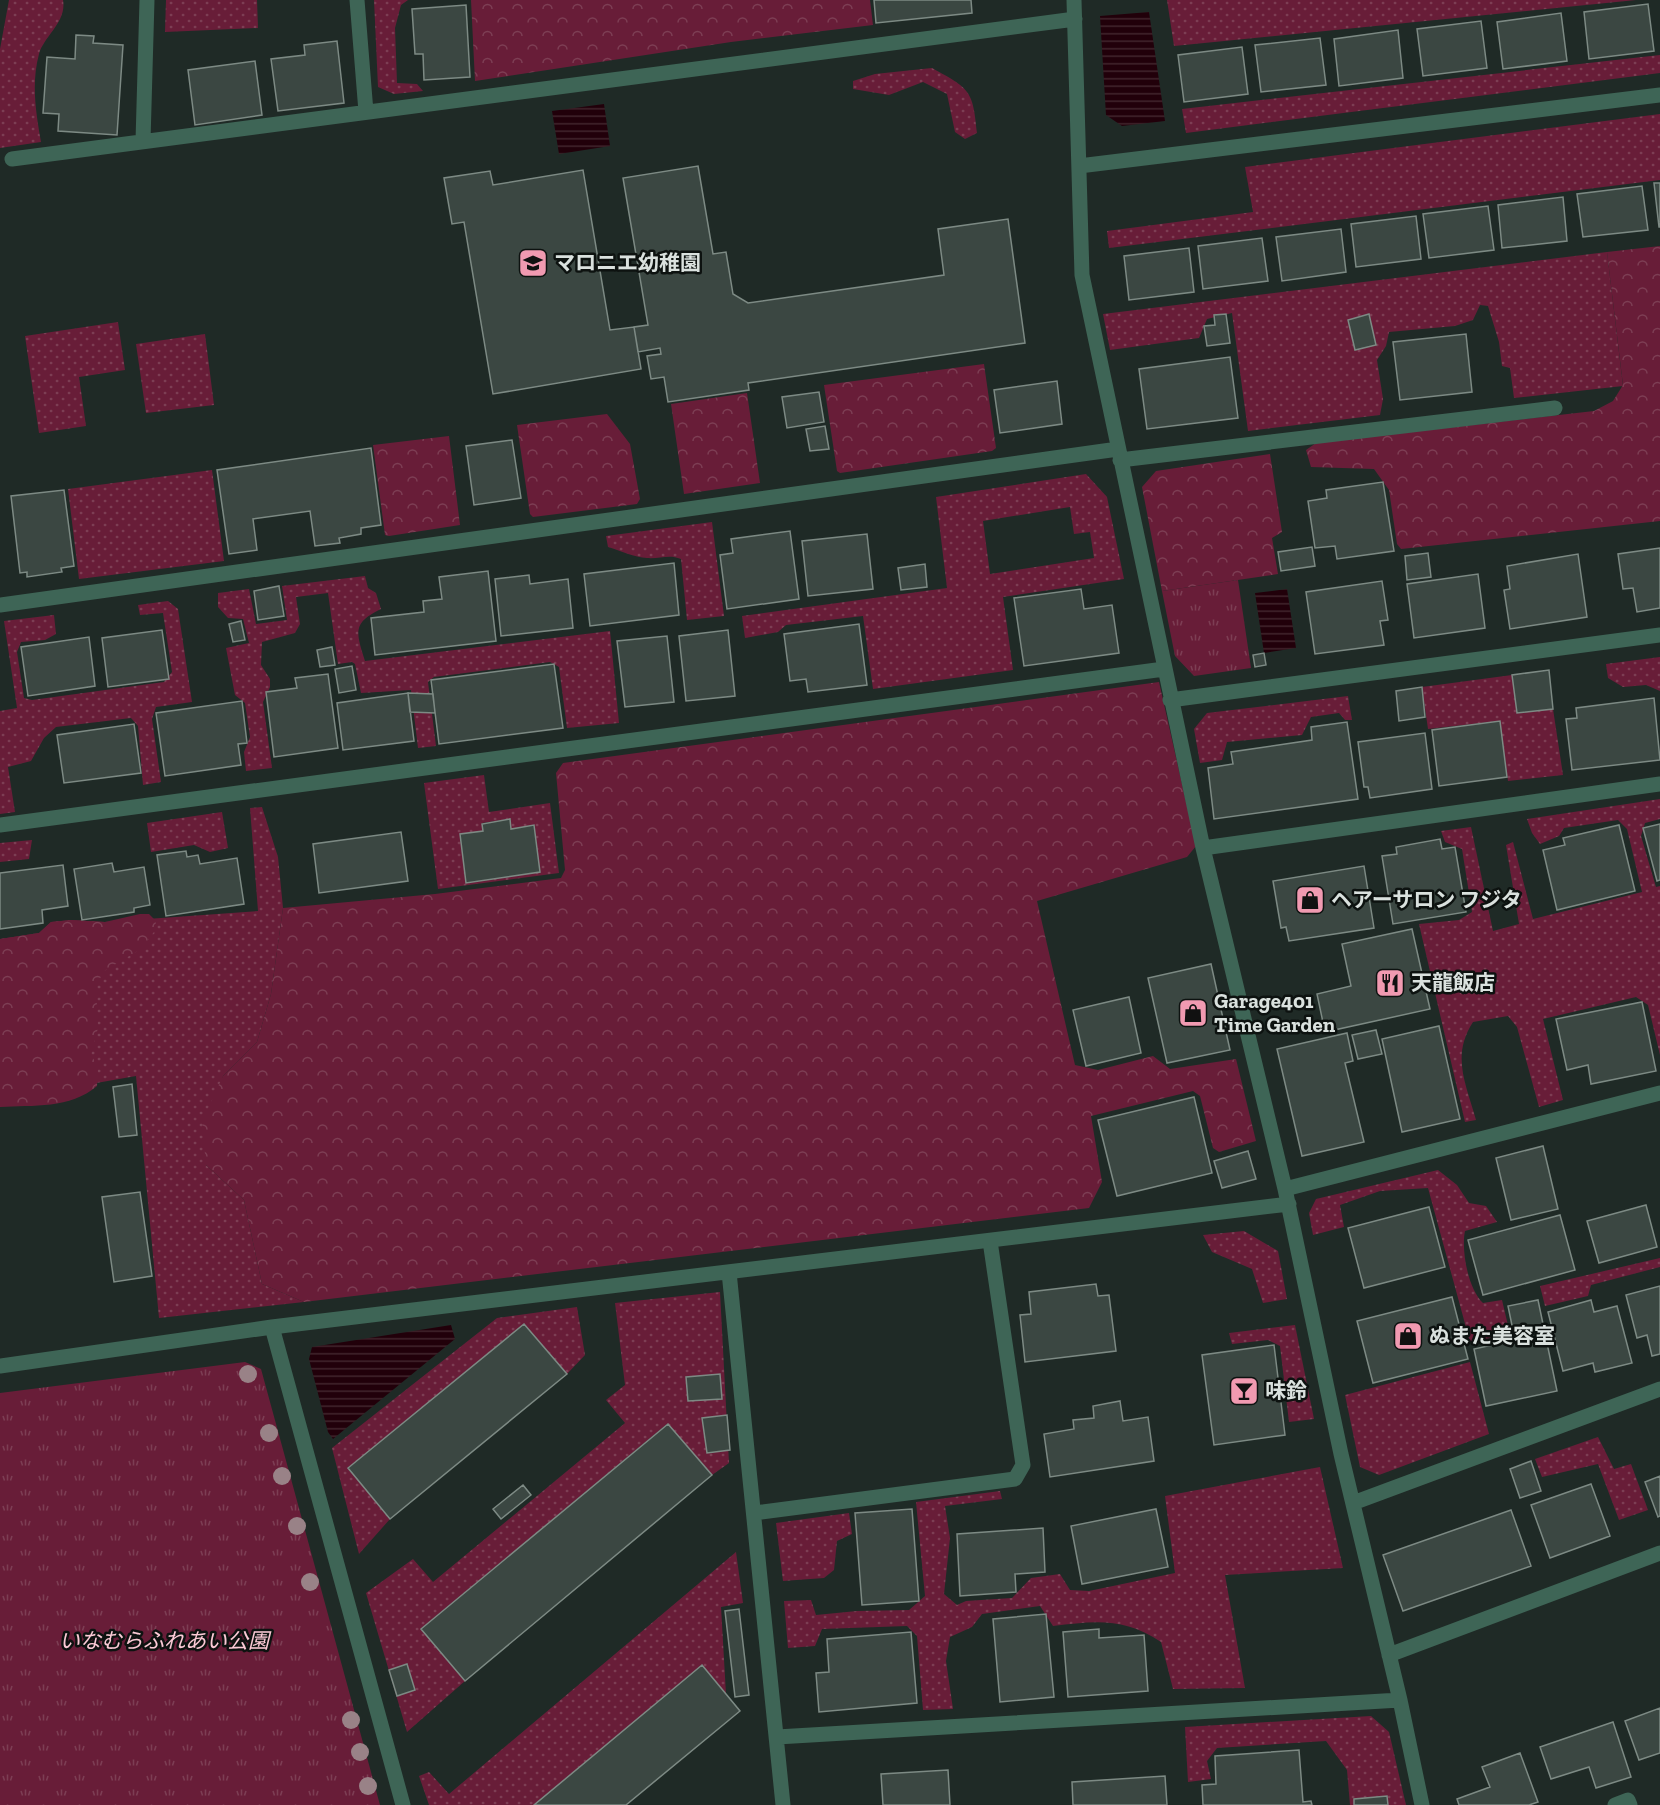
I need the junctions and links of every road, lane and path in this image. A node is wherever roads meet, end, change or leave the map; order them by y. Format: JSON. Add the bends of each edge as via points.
{"nodes":[{"id":1,"x":147,"y":0,"type":"edge"},
{"id":2,"x":357,"y":0,"type":"edge"},
{"id":3,"x":1074,"y":0,"type":"edge"},
{"id":4,"x":1075,"y":19,"type":"junction"},
{"id":5,"x":1660,"y":95,"type":"edge"},
{"id":6,"x":366,"y":112,"type":"junction"},
{"id":7,"x":143,"y":141,"type":"junction"},
{"id":8,"x":12,"y":159,"type":"dead end"},
{"id":9,"x":1079,"y":166,"type":"junction"},
{"id":10,"x":1555,"y":408,"type":"dead end"},
{"id":11,"x":1119,"y":454,"type":"junction"},
{"id":12,"x":0,"y":605,"type":"edge"},
{"id":13,"x":1660,"y":635,"type":"edge"},
{"id":14,"x":1164,"y":669,"type":"junction"},
{"id":15,"x":1170,"y":700,"type":"junction"},
{"id":16,"x":1660,"y":784,"type":"edge"},
{"id":17,"x":0,"y":825,"type":"edge"},
{"id":18,"x":1203,"y":848,"type":"junction"},
{"id":19,"x":1660,"y":1093,"type":"edge"},
{"id":20,"x":1287,"y":1196,"type":"junction"},
{"id":21,"x":990,"y":1240,"type":"junction"},
{"id":22,"x":729,"y":1272,"type":"junction"},
{"id":23,"x":272,"y":1327,"type":"junction"},
{"id":24,"x":0,"y":1366,"type":"edge"},
{"id":25,"x":1660,"y":1389,"type":"edge"},
{"id":26,"x":1353,"y":1503,"type":"junction"},
{"id":27,"x":754,"y":1513,"type":"junction"},
{"id":28,"x":1660,"y":1553,"type":"edge"},
{"id":29,"x":1389,"y":1655,"type":"junction"},
{"id":30,"x":1400,"y":1700,"type":"junction"},
{"id":31,"x":777,"y":1737,"type":"junction"},
{"id":32,"x":403,"y":1805,"type":"edge"},
{"id":33,"x":783,"y":1805,"type":"edge"},
{"id":34,"x":1422,"y":1805,"type":"edge"},
{"id":35,"x":1615,"y":1805,"type":"edge"},
{"id":36,"x":1630,"y":1805,"type":"edge"}],
"edges":[{"from":1,"to":7,"type":"street"},
{"from":2,"to":6,"type":"street"},
{"from":3,"to":4,"type":"street"},
{"from":4,"to":6,"type":"street"},
{"from":4,"to":9,"type":"street"},
{"from":5,"to":9,"type":"street"},
{"from":6,"to":7,"type":"street"},
{"from":7,"to":8,"type":"street"},
{"from":9,"to":11,"type":"street","via":[[1082,275]]},
{"from":10,"to":11,"type":"street"},
{"from":11,"to":12,"type":"street"},
{"from":11,"to":14,"type":"street"},
{"from":13,"to":15,"type":"street"},
{"from":14,"to":15,"type":"street"},
{"from":14,"to":17,"type":"street"},
{"from":15,"to":18,"type":"street"},
{"from":16,"to":18,"type":"street"},
{"from":18,"to":20,"type":"street"},
{"from":19,"to":20,"type":"street"},
{"from":20,"to":21,"type":"street"},
{"from":20,"to":26,"type":"street"},
{"from":21,"to":22,"type":"street"},
{"from":21,"to":27,"type":"street","via":[[1023,1465],[1015,1479]]},
{"from":22,"to":23,"type":"street"},
{"from":22,"to":27,"type":"street"},
{"from":23,"to":24,"type":"street"},
{"from":23,"to":32,"type":"street"},
{"from":25,"to":26,"type":"street"},
{"from":26,"to":29,"type":"street"},
{"from":27,"to":31,"type":"street"},
{"from":28,"to":29,"type":"street"},
{"from":29,"to":30,"type":"street"},
{"from":30,"to":31,"type":"street"},
{"from":30,"to":34,"type":"street"},
{"from":31,"to":33,"type":"street"},
{"from":35,"to":36,"type":"street","via":[[1628,1800]]}]}
